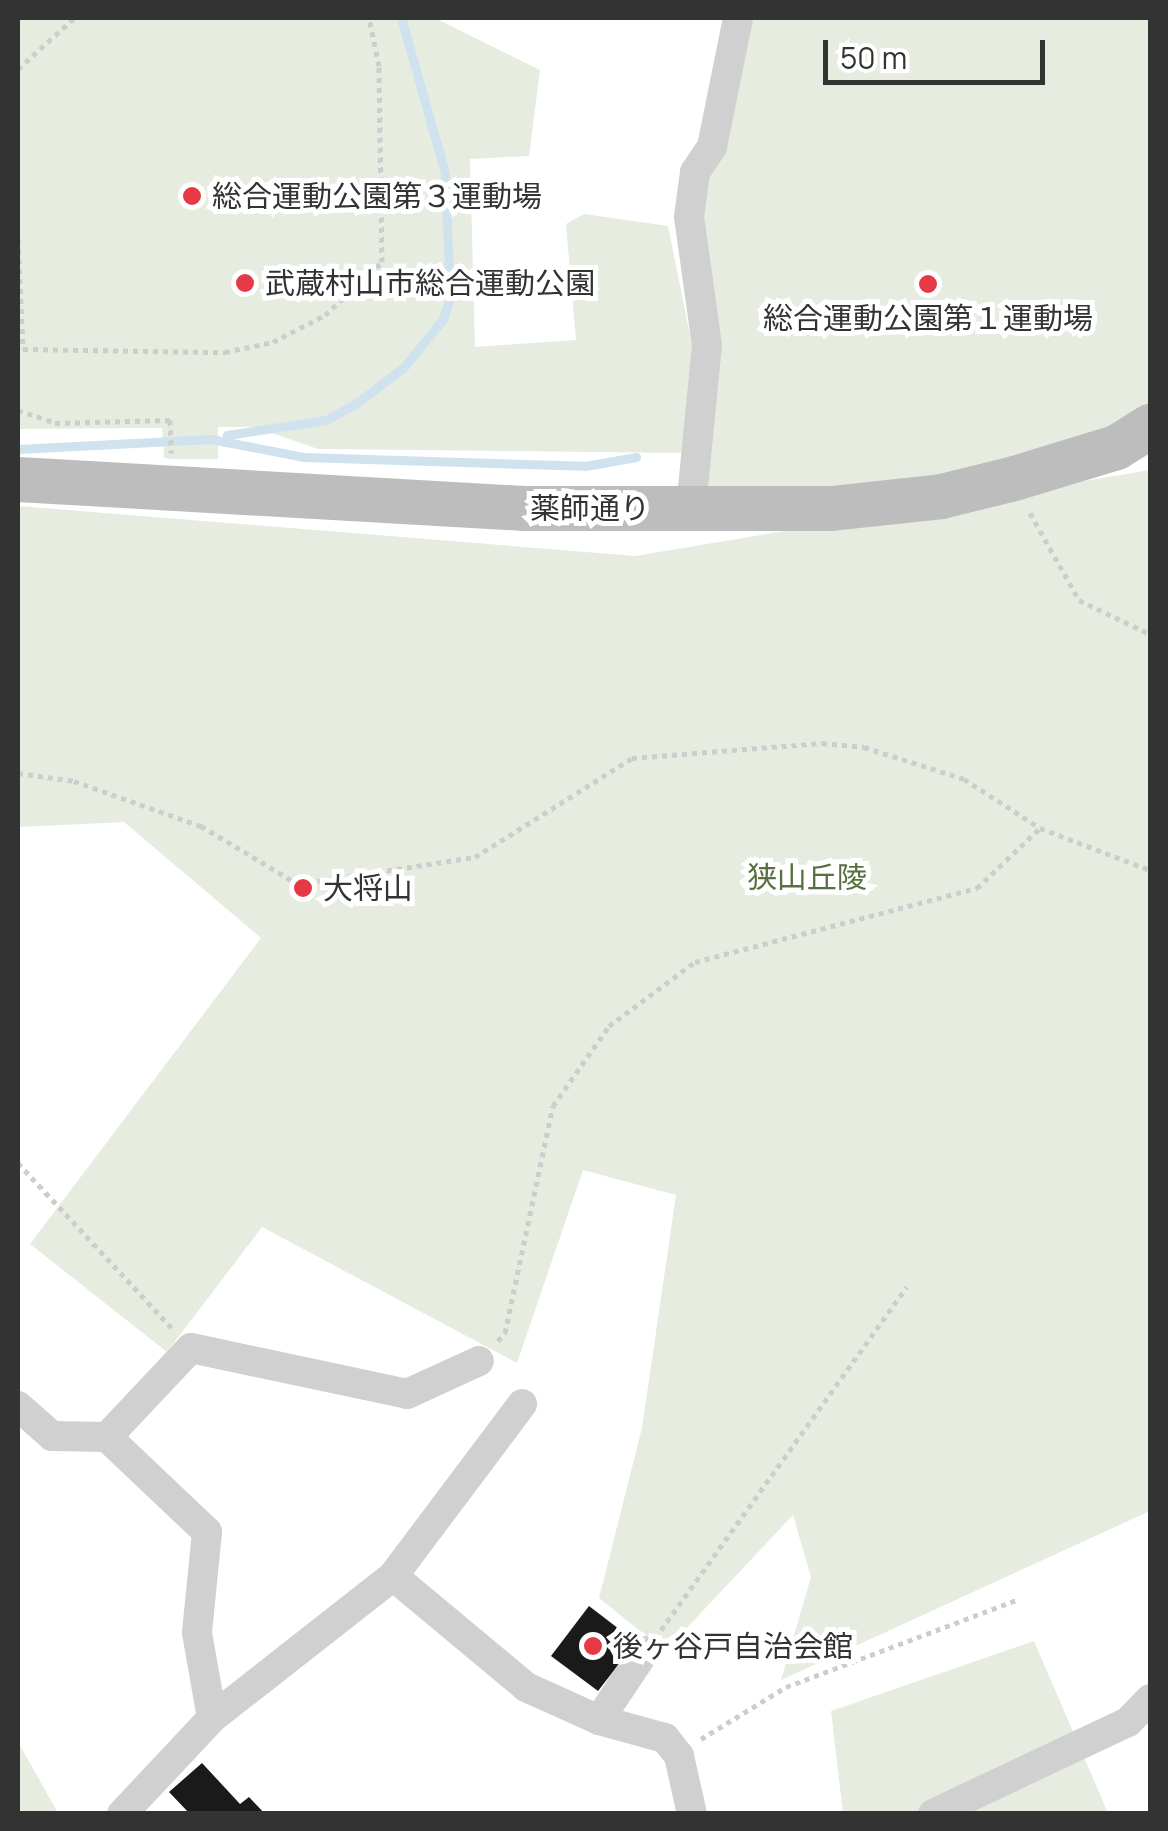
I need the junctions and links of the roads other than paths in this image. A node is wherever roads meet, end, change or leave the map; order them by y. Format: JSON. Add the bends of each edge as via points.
{"nodes":[{"id":1,"x":738,"y":18,"type":"edge"},
{"id":2,"x":1150,"y":426,"type":"edge"},
{"id":3,"x":18,"y":479,"type":"edge"},
{"id":4,"x":690,"y":508,"type":"junction"},
{"id":5,"x":479,"y":1361,"type":"road end"},
{"id":6,"x":522,"y":1404,"type":"dead end"},
{"id":7,"x":18,"y":1406,"type":"edge"},
{"id":8,"x":107,"y":1437,"type":"junction"},
{"id":9,"x":393,"y":1576,"type":"junction"},
{"id":10,"x":645,"y":1651,"type":"road end"},
{"id":11,"x":1150,"y":1699,"type":"edge"},
{"id":12,"x":212,"y":1718,"type":"junction"},
{"id":13,"x":598,"y":1720,"type":"junction"},
{"id":14,"x":122,"y":1814,"type":"edge"},
{"id":15,"x":692,"y":1814,"type":"edge"},
{"id":16,"x":932,"y":1814,"type":"edge"}],
"edges":[{"from":1,"to":4,"type":"street","via":[[712,147],[695,172],[689,217],[707,346]]},
{"from":2,"to":4,"type":"street","name":"薬師通り","via":[[1116,446],[941,496],[831,508]]},
{"from":3,"to":4,"type":"street","name":"薬師通り","via":[[524,508]]},
{"from":5,"to":8,"type":"street","via":[[407,1394],[191,1348]]},
{"from":6,"to":9,"type":"street"},
{"from":7,"to":8,"type":"street","via":[[52,1436]]},
{"from":8,"to":12,"type":"street","via":[[207,1532],[196,1633]]},
{"from":9,"to":12,"type":"street"},
{"from":9,"to":13,"type":"street","via":[[526,1687]]},
{"from":10,"to":13,"type":"street"},
{"from":11,"to":16,"type":"street","via":[[1128,1722]]},
{"from":12,"to":14,"type":"street"},
{"from":13,"to":15,"type":"street","via":[[665,1738],[679,1756]]}]}
